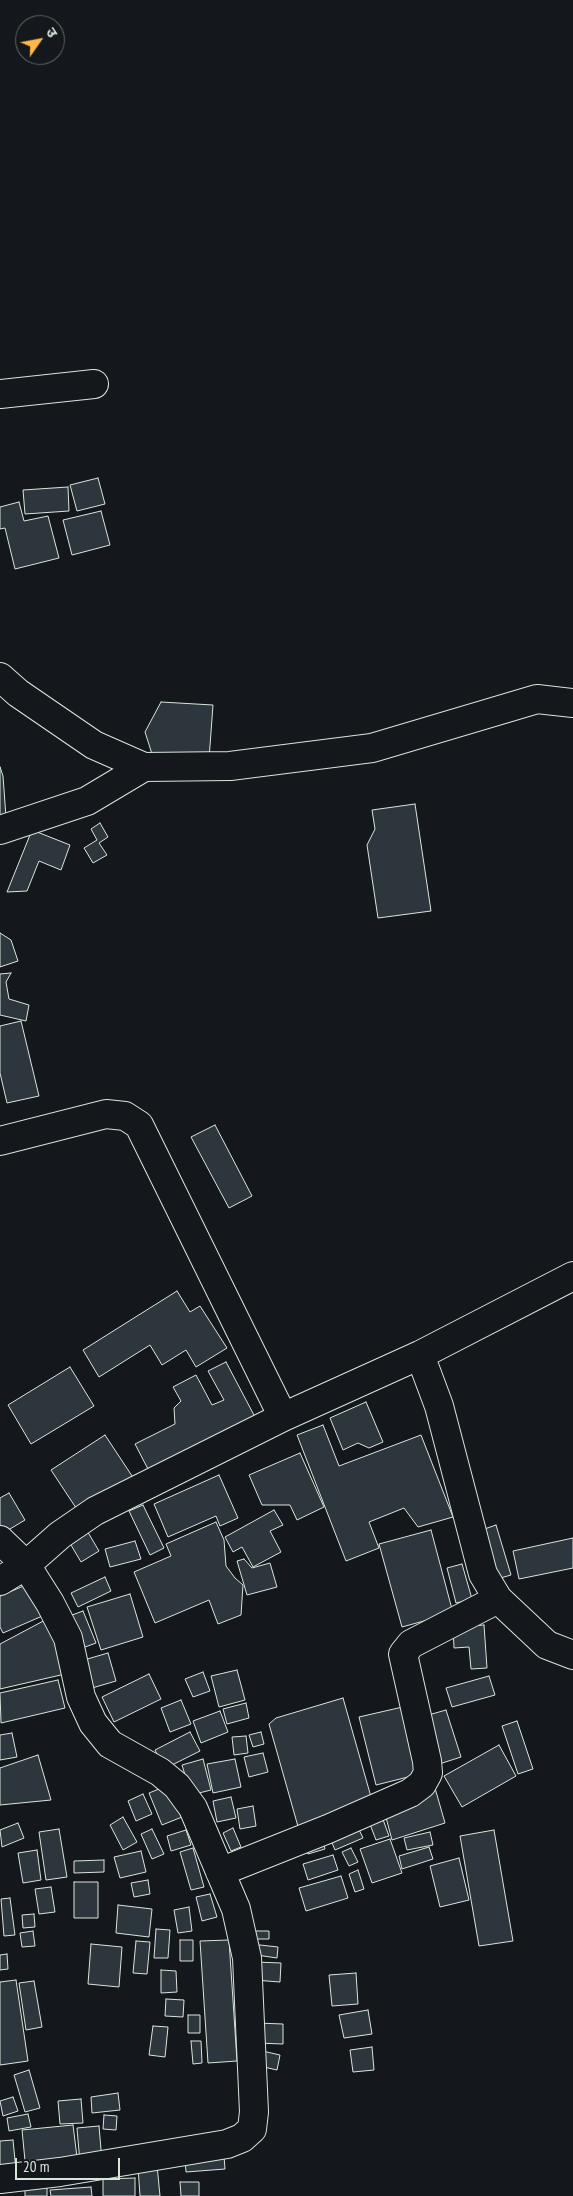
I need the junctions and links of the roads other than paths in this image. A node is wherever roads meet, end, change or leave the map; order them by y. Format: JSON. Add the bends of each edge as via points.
{"nodes":[{"id":1,"x":94,"y":384,"type":"dead end"},
{"id":2,"x":0,"y":394,"type":"edge"},
{"id":3,"x":0,"y":677,"type":"edge"},
{"id":4,"x":573,"y":703,"type":"edge"},
{"id":5,"x":144,"y":767,"type":"junction"},
{"id":6,"x":0,"y":830,"type":"edge"},
{"id":7,"x":0,"y":1141,"type":"edge"},
{"id":8,"x":573,"y":1276,"type":"edge"},
{"id":9,"x":420,"y":1355,"type":"junction"},
{"id":10,"x":283,"y":1417,"type":"junction"},
{"id":11,"x":0,"y":1540,"type":"edge"},
{"id":12,"x":26,"y":1565,"type":"junction"},
{"id":13,"x":0,"y":1581,"type":"edge"},
{"id":14,"x":498,"y":1599,"type":"junction"},
{"id":15,"x":573,"y":1655,"type":"edge"},
{"id":16,"x":220,"y":1872,"type":"junction"},
{"id":17,"x":0,"y":2179,"type":"edge"}],
"edges":[{"from":1,"to":2,"type":"street"},
{"from":3,"to":5,"type":"street","via":[[94,745]]},
{"from":4,"to":5,"type":"street","via":[[537,699],[372,748],[230,766]]},
{"from":5,"to":6,"type":"street","via":[[86,801]]},
{"from":7,"to":10,"type":"street","via":[[106,1114],[125,1116],[139,1124]]},
{"from":8,"to":9,"type":"street"},
{"from":9,"to":10,"type":"street"},
{"from":9,"to":14,"type":"street","via":[[439,1406],[484,1574]]},
{"from":10,"to":12,"type":"street","via":[[94,1511]]},
{"from":11,"to":12,"type":"street"},
{"from":12,"to":13,"type":"street"},
{"from":12,"to":16,"type":"street","via":[[68,1638],[81,1697],[93,1723],[110,1744],[160,1772],[177,1786],[192,1808]]},
{"from":14,"to":15,"type":"street","via":[[548,1645]]},
{"from":14,"to":16,"type":"street","via":[[411,1644],[403,1654],[427,1761],[428,1774],[422,1784],[410,1793],[328,1829]]},
{"from":16,"to":17,"type":"street","via":[[236,1909],[246,1958],[254,2112],[252,2129],[242,2138],[227,2144]]}]}
